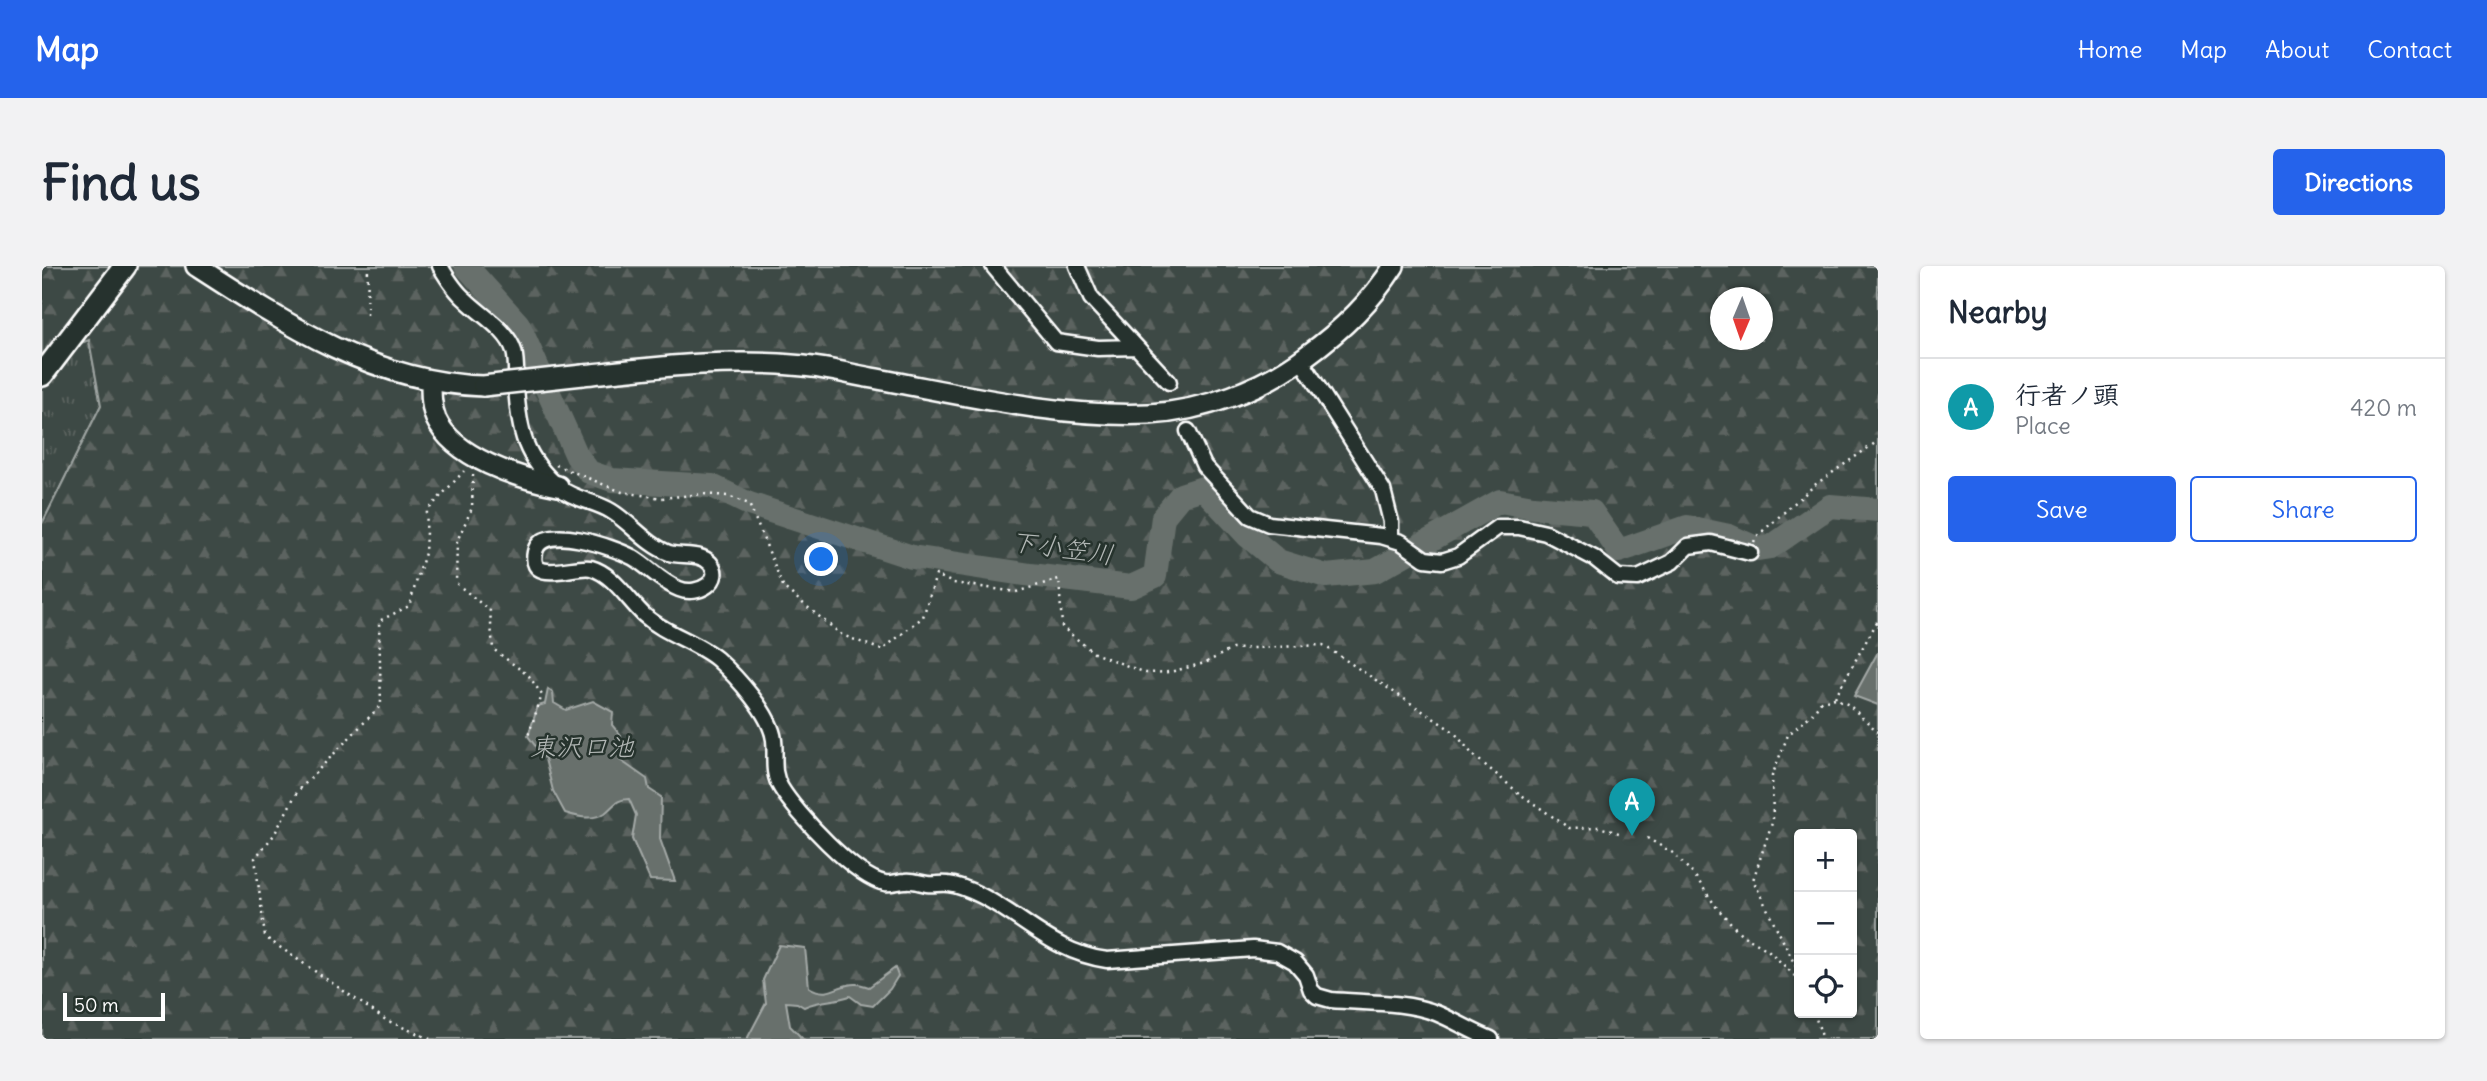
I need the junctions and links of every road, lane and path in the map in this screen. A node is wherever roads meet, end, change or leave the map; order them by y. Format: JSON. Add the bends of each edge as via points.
{"nodes":[{"id":1,"x":125,"y":266,"type":"edge"},
{"id":2,"x":196,"y":266,"type":"edge"},
{"id":3,"x":368,"y":266,"type":"edge"},
{"id":4,"x":440,"y":266,"type":"edge"},
{"id":5,"x":993,"y":266,"type":"edge"},
{"id":6,"x":1077,"y":266,"type":"edge"},
{"id":7,"x":1394,"y":266,"type":"edge"},
{"id":8,"x":367,"y":315,"type":"dead end"},
{"id":9,"x":1136,"y":347,"type":"junction"},
{"id":10,"x":1301,"y":360,"type":"junction"},
{"id":11,"x":42,"y":375,"type":"edge"},
{"id":12,"x":430,"y":381,"type":"junction"},
{"id":13,"x":1169,"y":382,"type":"tunnel mouth"},
{"id":14,"x":1188,"y":431,"type":"tunnel mouth"},
{"id":15,"x":1878,"y":441,"type":"edge"},
{"id":16,"x":555,"y":464,"type":"dead end"},
{"id":17,"x":464,"y":471,"type":"dead end"},
{"id":18,"x":474,"y":473,"type":"dead end"},
{"id":19,"x":558,"y":486,"type":"junction"},
{"id":20,"x":1391,"y":539,"type":"junction"},
{"id":21,"x":1752,"y":548,"type":"joint"},
{"id":22,"x":1878,"y":621,"type":"edge"},
{"id":23,"x":1835,"y":698,"type":"junction"},
{"id":24,"x":1878,"y":732,"type":"edge"},
{"id":25,"x":528,"y":736,"type":"dead end"},
{"id":26,"x":1619,"y":833,"type":"dead end"},
{"id":27,"x":1647,"y":838,"type":"dead end"},
{"id":28,"x":1794,"y":963,"type":"edge"},
{"id":29,"x":1794,"y":975,"type":"edge"},
{"id":30,"x":1816,"y":1018,"type":"edge"},
{"id":31,"x":430,"y":1039,"type":"edge"},
{"id":32,"x":1491,"y":1039,"type":"edge"},
{"id":33,"x":1823,"y":1039,"type":"edge"}],
"edges":[{"from":1,"to":11,"type":"main road"},
{"from":2,"to":12,"type":"street","via":[[320,341]]},
{"from":3,"to":8,"type":"path"},
{"from":4,"to":19,"type":"street","via":[[462,298],[507,337],[515,352],[524,444]]},
{"from":5,"to":9,"type":"street","via":[[1056,342]]},
{"from":6,"to":9,"type":"street","via":[[1091,298]]},
{"from":7,"to":10,"type":"street","via":[[1352,319]]},
{"from":9,"to":13,"type":"street"},
{"from":10,"to":12,"type":"street","bridge":true,"via":[[1237,394],[1152,414],[1018,404],[806,366],[749,362],[694,363],[483,386]]},
{"from":10,"to":20,"type":"street","via":[[1384,490]]},
{"from":12,"to":19,"type":"street","via":[[436,419],[456,445],[490,464]]},
{"from":14,"to":20,"type":"street","via":[[1204,466],[1250,516],[1269,524]]},
{"from":15,"to":21,"type":"path","via":[[1816,484],[1756,537]]},
{"from":16,"to":26,"type":"path","via":[[622,492],[663,498],[728,496],[748,503],[784,588],[842,635],[882,650],[923,617],[936,575],[953,583],[1016,592],[1059,579],[1062,627],[1094,653],[1146,673],[1205,663],[1232,649],[1323,645],[1454,732],[1473,755],[1569,828],[1599,827]]},
{"from":17,"to":31,"type":"path","via":[[427,511],[425,553],[409,606],[379,621],[381,705],[297,792],[274,835],[255,858],[265,937],[386,1020]]},
{"from":18,"to":25,"type":"path","via":[[472,508],[457,541],[456,583],[490,611],[493,649],[529,676],[542,695]]},
{"from":19,"to":32,"type":"street","via":[[611,511],[663,551],[704,558],[711,564],[714,571],[708,586],[691,592],[670,585],[634,558],[593,542],[543,540],[534,554],[541,569],[551,573],[580,566],[599,571],[645,616],[717,660],[768,722],[774,735],[774,774],[790,802],[854,868],[884,883],[948,884],[981,895],[1066,950],[1086,957],[1107,960],[1252,949],[1277,953],[1295,962],[1317,996],[1418,1008]]},
{"from":20,"to":21,"type":"street","via":[[1425,558],[1442,561],[1458,556],[1498,527],[1519,527],[1546,533],[1618,576],[1638,578],[1672,562],[1689,546],[1711,543]]},
{"from":22,"to":23,"type":"path"},
{"from":23,"to":24,"type":"path"},
{"from":23,"to":28,"type":"path","via":[[1821,701],[1788,735],[1772,776],[1773,820],[1753,880]]},
{"from":27,"to":29,"type":"path","via":[[1674,853],[1742,935],[1768,950]]},
{"from":30,"to":33,"type":"path"}]}
